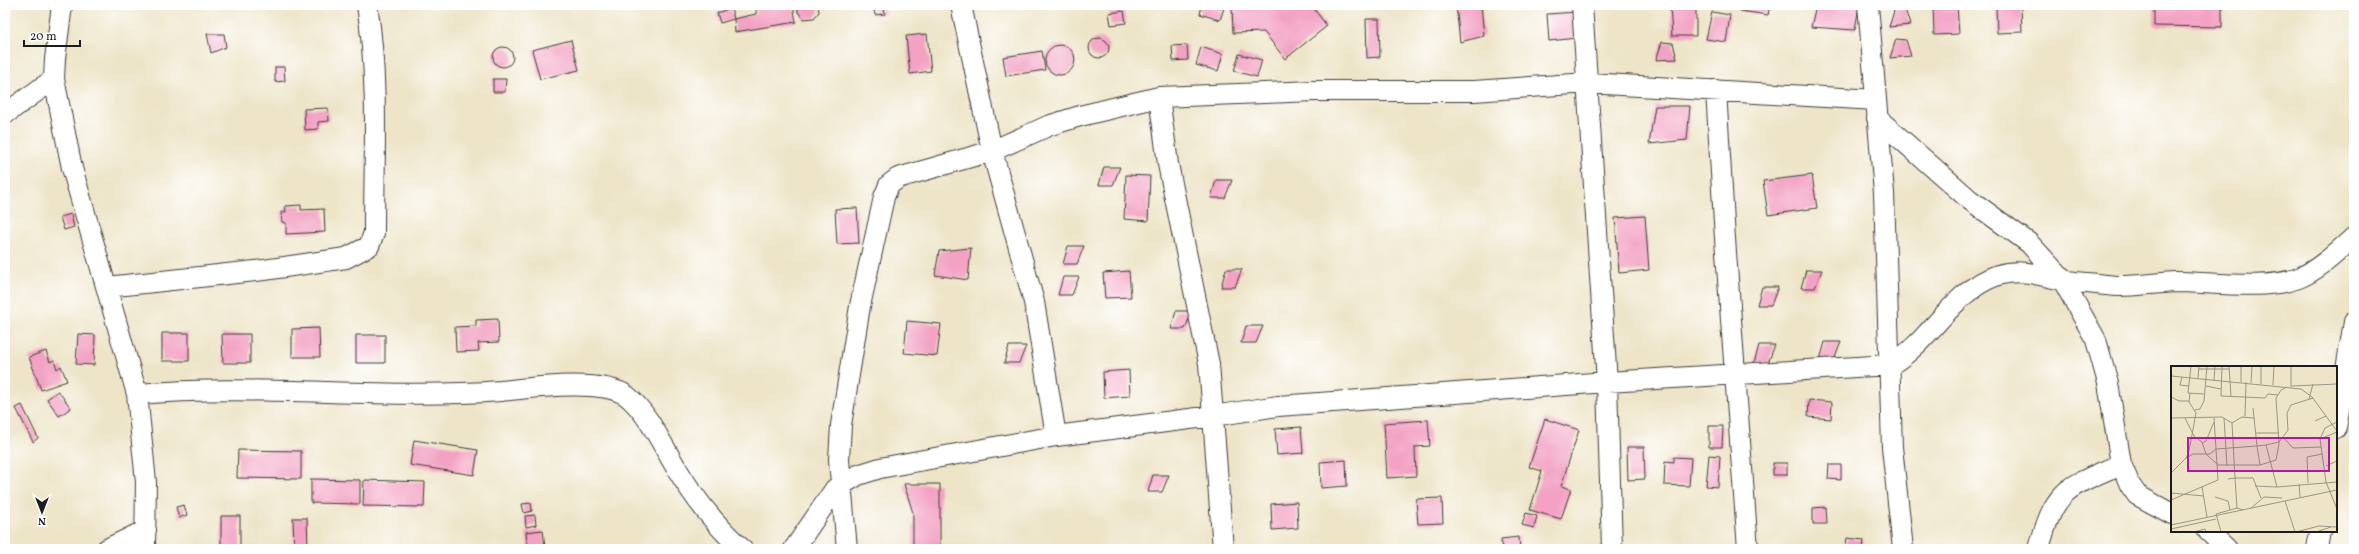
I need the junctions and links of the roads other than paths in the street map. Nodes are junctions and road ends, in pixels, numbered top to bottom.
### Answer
1 (62, 5) edge
2 (367, 5) edge
3 (961, 5) edge
4 (1582, 5) edge
5 (1868, 5) edge
6 (54, 79) junction
7 (1588, 83) junction
8 (1716, 90) junction
9 (1159, 97) junction
10 (1876, 109) junction
11 (5, 114) edge
12 (992, 151) junction
13 (2354, 237) edge
14 (2062, 279) junction
15 (108, 287) junction
16 (2354, 322) edge
17 (1890, 365) junction
18 (1736, 375) junction
19 (1607, 382) junction
20 (137, 394) junction
21 (1212, 416) junction
22 (2337, 422) edge
23 (1056, 436) junction
24 (2121, 464) junction
25 (842, 484) junction
26 (2171, 513) edge
27 (2209, 532) edge
28 (2320, 532) edge
29 (146, 540) edge
30 (107, 549) edge
31 (742, 549) edge
32 (794, 549) edge
33 (847, 549) edge
34 (1223, 549) edge
35 (1612, 549) edge
36 (1748, 549) edge
37 (1903, 549) edge
38 (2039, 549) edge
39 (2227, 549) edge
40 (2317, 549) edge

1 - 6 street
2 - 15 street
3 - 12 street
4 - 7 street
5 - 10 street
6 - 11 street
6 - 15 street
7 - 8 street
7 - 9 street
7 - 19 street
8 - 10 street
8 - 18 street
9 - 12 street
9 - 21 street
10 - 14 street
10 - 17 street
12 - 23 street
12 - 25 street
13 - 14 street
14 - 17 street
14 - 24 street
15 - 20 street
16 - 22 street
17 - 18 street
17 - 37 street
18 - 19 street
18 - 36 street
19 - 21 street
19 - 35 street
20 - 29 street
20 - 31 street
21 - 23 street
21 - 34 street
23 - 25 street
24 - 26 street
24 - 38 street
25 - 32 street
25 - 33 street
27 - 39 street
28 - 40 street
29 - 30 street

